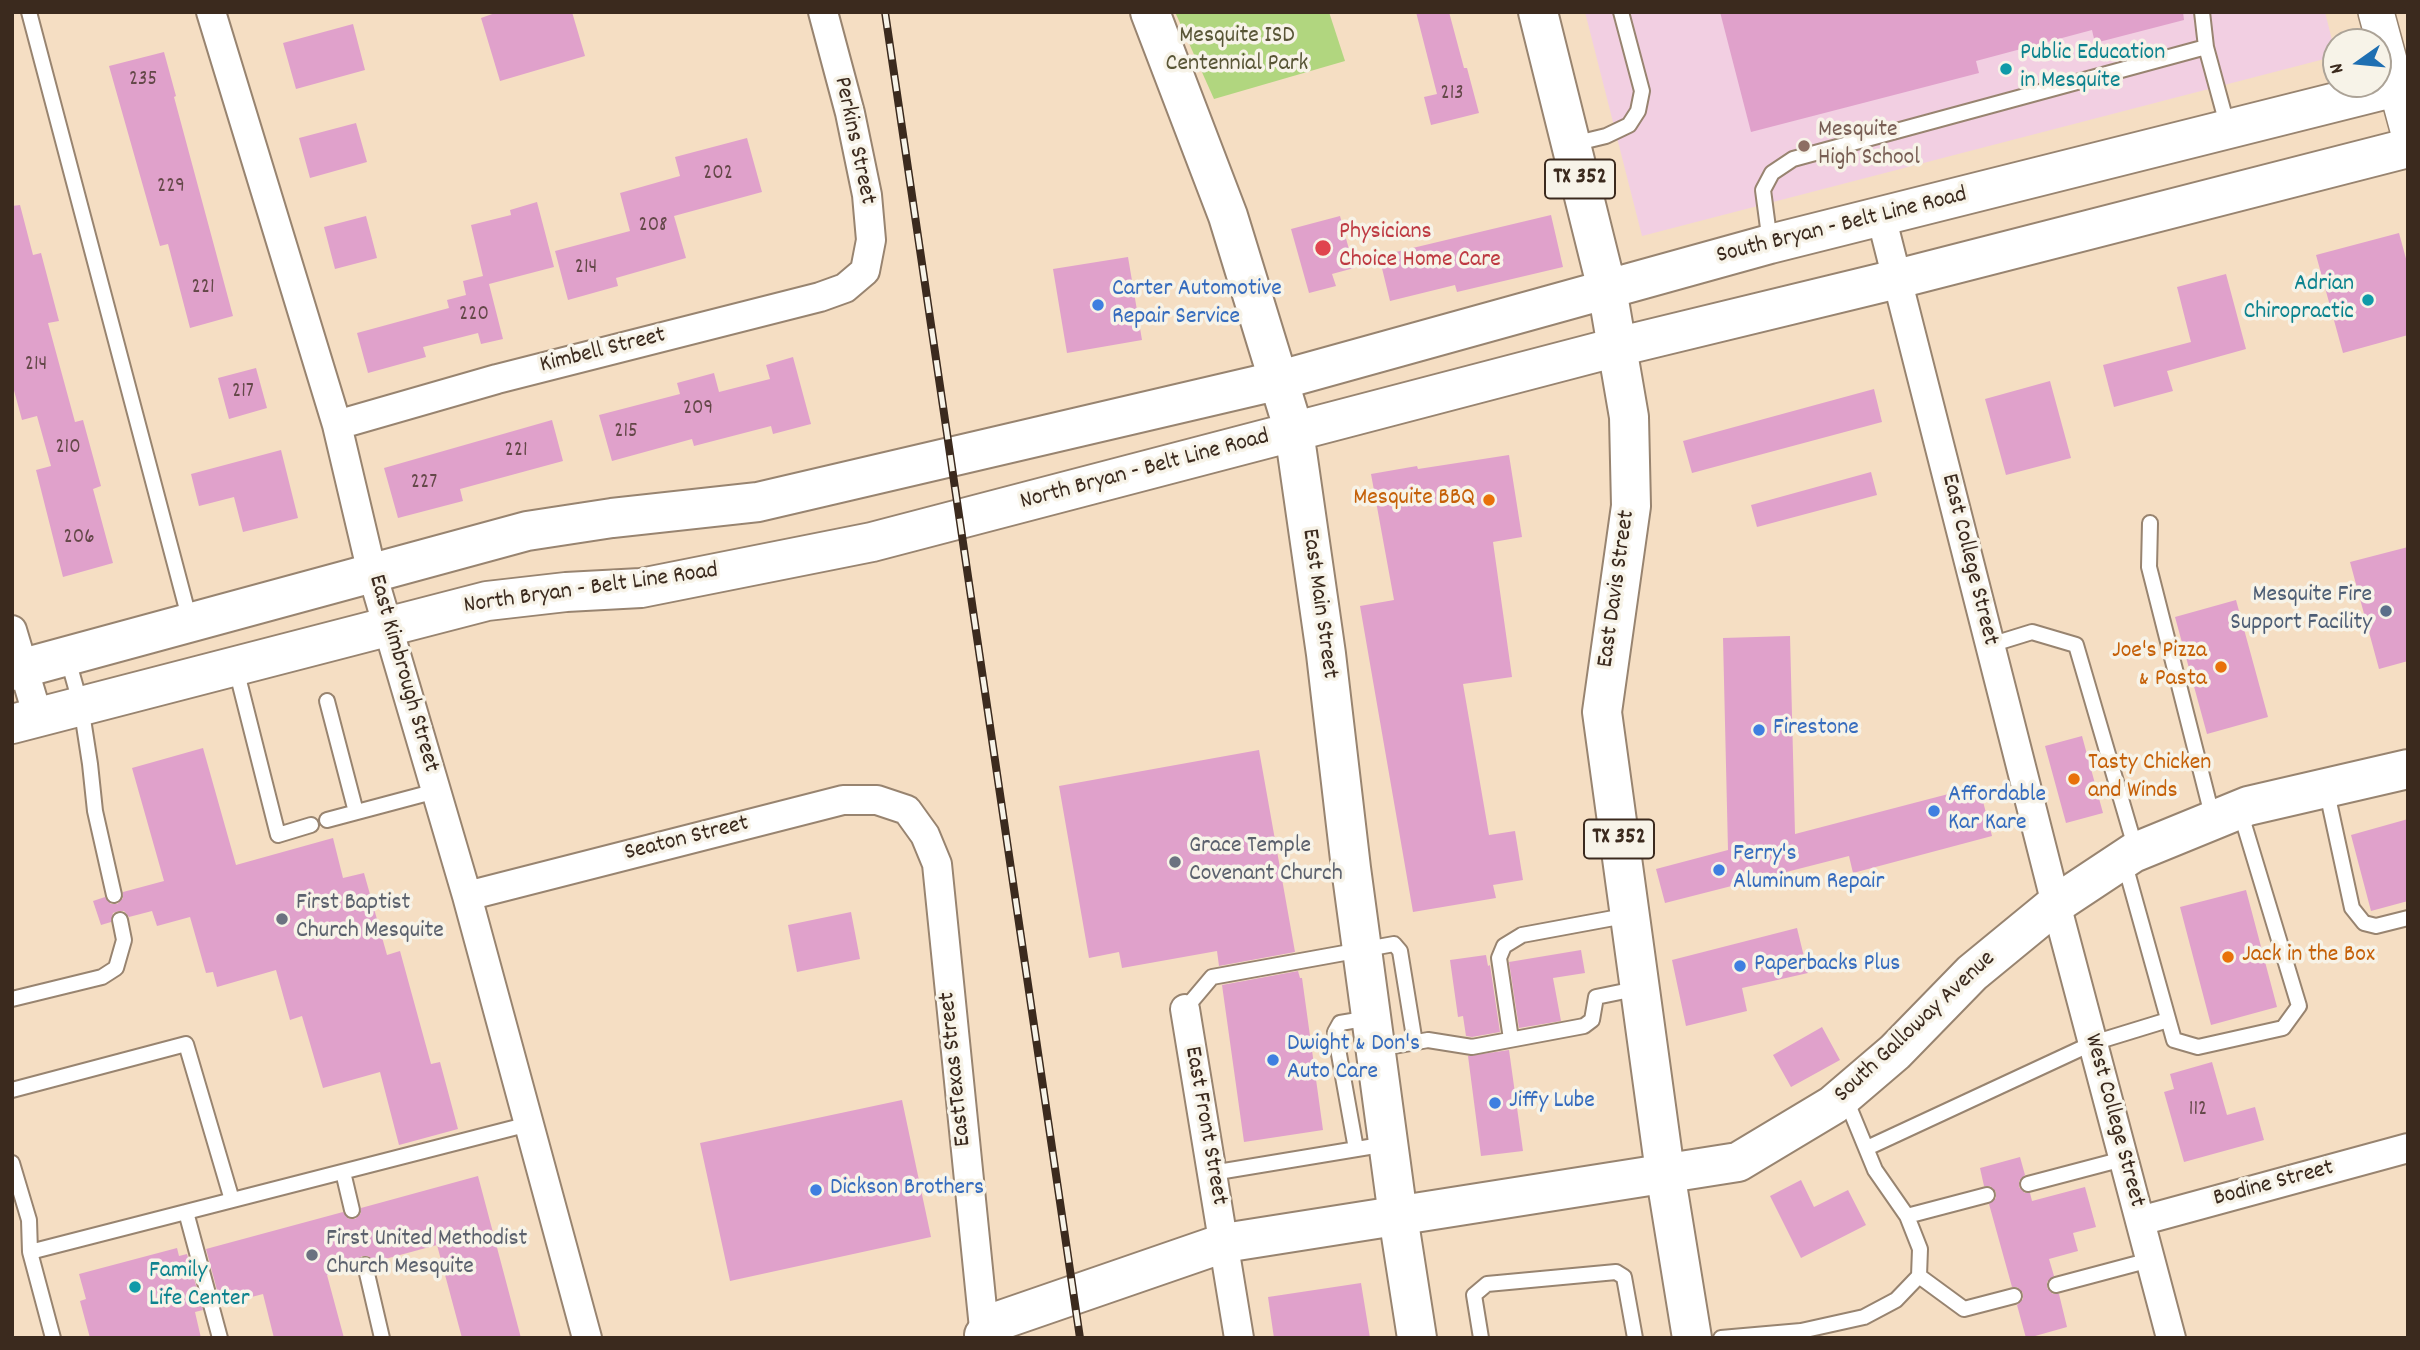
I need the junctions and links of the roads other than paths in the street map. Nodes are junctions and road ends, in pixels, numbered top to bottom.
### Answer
1 (29, 12) edge
2 (211, 12) edge
3 (823, 12) edge
4 (1150, 12) edge
5 (1538, 12) edge
6 (1621, 12) edge
7 (2202, 12) edge
8 (2376, 12) edge
9 (2206, 47) junction
10 (2403, 86) edge
11 (2228, 130) junction
12 (2408, 130) edge
13 (1572, 144) junction
14 (2408, 148) edge
15 (1881, 216) junction
16 (1770, 244) junction
17 (865, 271) joint
18 (1897, 279) junction
19 (1607, 289) junction
20 (1617, 347) junction
21 (1280, 380) junction
22 (337, 425) junction
23 (1294, 431) junction
24 (2150, 523) dead end
25 (372, 573) junction
26 (191, 622) junction
27 (387, 627) junction
28 (12, 629) edge
29 (1990, 645) junction
30 (67, 655) junction
31 (235, 666) junction
32 (17, 669) edge
33 (327, 701) dead end
34 (80, 706) junction
35 (25, 720) edge
36 (2408, 769) edge
37 (2326, 788) junction
38 (436, 791) junction
39 (907, 810) joint
40 (356, 812) junction
41 (2227, 815) junction
42 (327, 820) dead end
43 (311, 825) dead end
44 (2130, 855) junction
45 (114, 895) dead end
46 (467, 896) junction
47 (2056, 904) junction
48 (1630, 915) junction
49 (2408, 918) edge
50 (120, 919) dead end
51 (1363, 948) junction
52 (1640, 988) junction
53 (12, 999) edge
54 (1185, 1009) joint
55 (2168, 1020) junction
56 (1374, 1034) junction
57 (1511, 1039) junction
58 (1415, 1043) junction
59 (2092, 1043) junction
60 (12, 1090) edge
61 (1844, 1095) junction
62 (529, 1124) junction
63 (1372, 1146) junction
64 (1867, 1148) junction
65 (2408, 1148) edge
66 (2123, 1159) junction
67 (12, 1163) edge
68 (343, 1172) junction
69 (1665, 1172) junction
70 (1213, 1173) junction
71 (2028, 1184) dead end
72 (1987, 1195) dead end
73 (232, 1200) junction
74 (352, 1210) dead end
75 (186, 1212) junction
76 (1398, 1216) junction
77 (1908, 1216) junction
78 (2140, 1221) junction
79 (1224, 1243) junction
80 (30, 1252) junction
81 (2150, 1260) junction
82 (365, 1265) dead end
83 (1919, 1276) junction
84 (2056, 1285) dead end
85 (2014, 1296) dead end
86 (1233, 1331) edge
87 (980, 1337) edge
88 (53, 1338) edge
89 (220, 1338) edge
90 (382, 1338) edge
91 (587, 1338) edge
92 (1417, 1338) edge
93 (1481, 1338) edge
94 (1636, 1338) edge
95 (1692, 1338) edge
96 (1721, 1338) edge
97 (2171, 1338) edge

1 - 26 lane
2 - 22 street, East Kimbrough Street
3 - 17 street, Perkins Street
4 - 21 main road, East Main Street
5 - 13 main road, East Davis Street / TX 352
6 - 13 lane
7 - 9 lane
8 - 10 street
9 - 11 lane
9 - 16 lane
10 - 11 main road, South Bryan - Belt Line Road
10 - 12 street
11 - 15 main road, South Bryan - Belt Line Road
13 - 19 main road, East Davis Street / TX 352
14 - 18 main road
15 - 16 main road, South Bryan - Belt Line Road
15 - 18 street, East College Street
16 - 19 main road, South Bryan - Belt Line Road
17 - 22 street, Kimbell Street
18 - 20 main road
18 - 29 street, East College Street
19 - 20 main road, East Davis Street / TX 352
19 - 21 main road, South Bryan - Belt Line Road
20 - 23 main road
20 - 48 main road, East Davis Street / TX 352
21 - 23 main road, East Main Street
21 - 25 main road
22 - 25 street, East Kimbrough Street
23 - 27 main road, North Bryan - Belt Line Road
23 - 51 main road, East Main Street
24 - 41 lane
25 - 26 main road
25 - 27 street, East Kimbrough Street
26 - 30 main road
27 - 31 main road, North Bryan - Belt Line Road
27 - 38 street, East Kimbrough Street
28 - 32 street
29 - 44 lane
29 - 47 street, East College Street
30 - 32 main road
30 - 34 lane
31 - 34 main road, North Bryan - Belt Line Road
31 - 43 lane
32 - 35 street
33 - 40 lane
34 - 35 main road, North Bryan - Belt Line Road
34 - 45 lane
36 - 37 main road, South Galloway Avenue
37 - 41 main road, South Galloway Avenue
37 - 49 lane
38 - 40 lane
38 - 46 street, East Kimbrough Street
39 - 46 street, Seaton Street
39 - 87 street, EastTexas Street
40 - 42 lane
41 - 44 main road, South Galloway Avenue
41 - 55 lane
44 - 47 main road, South Galloway Avenue
44 - 55 lane
46 - 62 street, East Kimbrough Street
47 - 59 street, West College Street
47 - 61 main road, South Galloway Avenue
48 - 52 main road, East Davis Street / TX 352
48 - 57 lane
50 - 53 lane
51 - 54 lane
51 - 56 main road, East Main Street
51 - 58 lane
52 - 57 lane
52 - 69 main road, East Davis Street / TX 352
54 - 70 street, East Front Street
55 - 59 lane
56 - 58 lane
56 - 63 main road, East Main Street
57 - 58 lane
59 - 64 lane
59 - 66 street, West College Street
60 - 73 lane
61 - 64 lane
61 - 69 main road, South Galloway Avenue
62 - 68 lane
62 - 91 street, East Kimbrough Street
63 - 70 lane
63 - 76 main road, East Main Street
64 - 77 lane
65 - 78 street, Bodine Street
66 - 71 lane
66 - 78 street, West College Street
67 - 80 lane
68 - 73 lane
68 - 74 lane
69 - 76 main road, South Galloway Avenue
69 - 95 main road, TX 352
70 - 79 street, East Front Street
72 - 77 lane
73 - 75 lane
75 - 80 lane
75 - 89 lane
76 - 79 main road, South Galloway Avenue
76 - 92 main road, East Main Street
77 - 83 lane
78 - 81 street, West College Street
79 - 86 street, East Front Street
79 - 87 main road, South Galloway Avenue
80 - 88 lane
81 - 84 lane
81 - 97 street, West College Street
82 - 90 lane
83 - 85 lane
83 - 96 lane
93 - 94 lane

